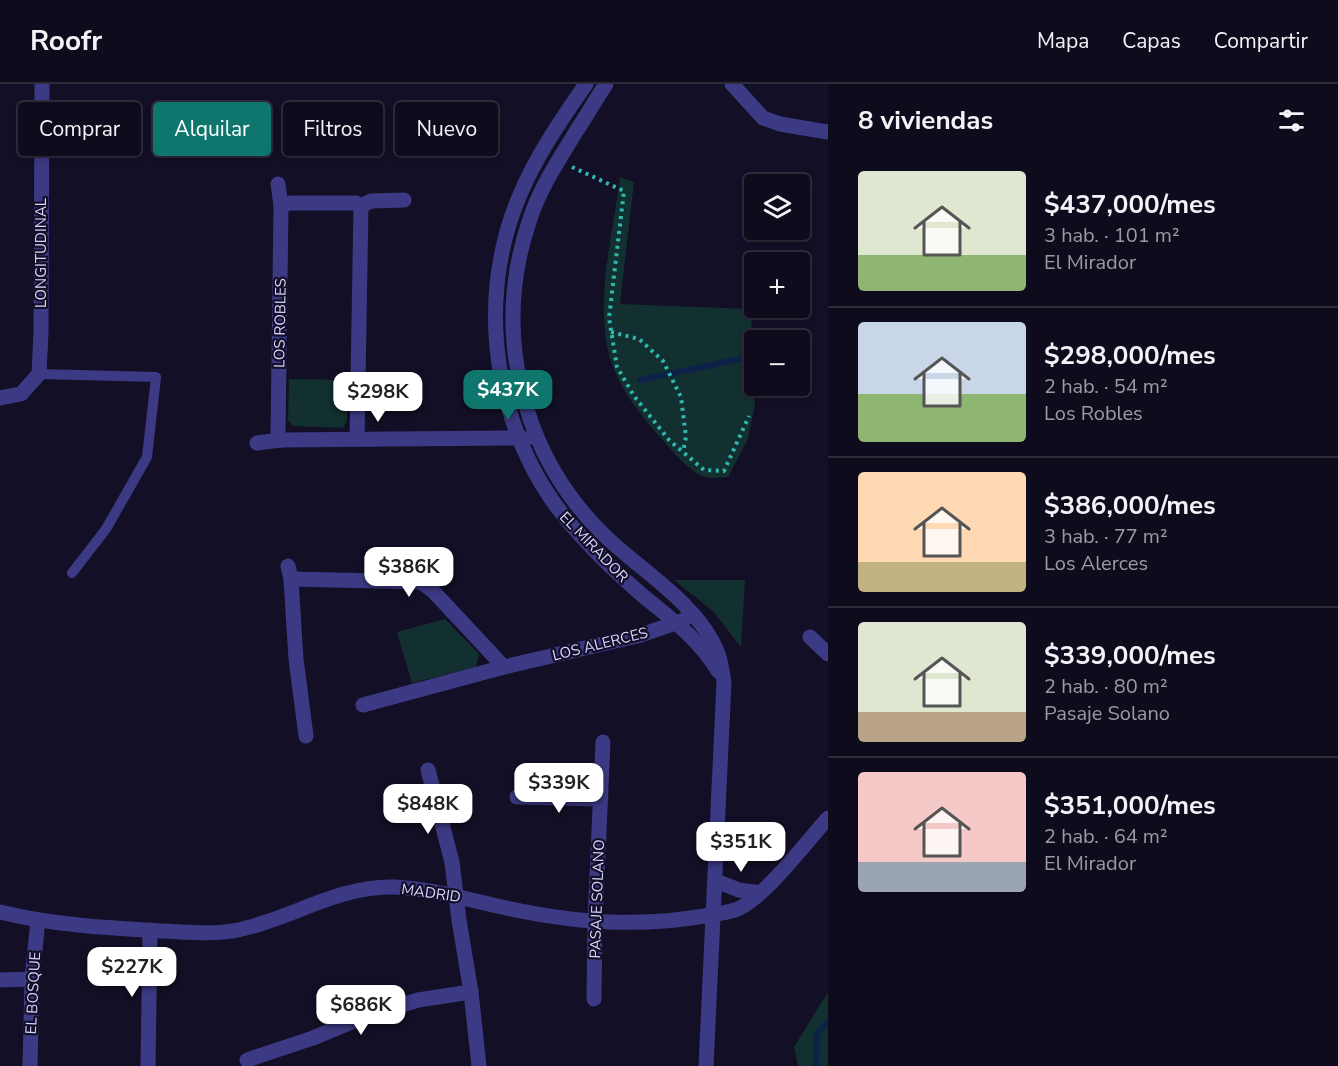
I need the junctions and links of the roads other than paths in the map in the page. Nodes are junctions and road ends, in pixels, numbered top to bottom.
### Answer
1 (42, 84) edge
2 (586, 84) edge
3 (732, 84) edge
4 (601, 85) edge
5 (828, 132) edge
6 (278, 184) dead end
7 (404, 200) dead end
8 (282, 205) junction
9 (361, 206) junction
10 (39, 374) junction
11 (0, 398) edge
12 (519, 438) junction
13 (357, 439) junction
14 (282, 440) junction
15 (538, 441) junction
16 (257, 443) dead end
17 (72, 573) dead end
18 (694, 615) junction
19 (676, 623) junction
20 (810, 637) dead end
21 (828, 654) edge
22 (504, 667) junction
23 (724, 682) junction
24 (363, 705) dead end
25 (306, 736) dead end
26 (603, 742) dead end
27 (428, 770) dead end
28 (517, 797) dead end
29 (601, 799) junction
30 (828, 818) edge
31 (716, 881) junction
32 (760, 893) junction
33 (457, 895) junction
34 (0, 912) edge
35 (714, 914) junction
36 (38, 920) junction
37 (595, 921) junction
38 (150, 930) junction
39 (32, 979) junction
40 (0, 980) edge
41 (471, 992) junction
42 (594, 999) dead end
43 (247, 1060) dead end
44 (30, 1066) edge
45 (148, 1066) edge
46 (479, 1066) edge
47 (706, 1066) edge

1 - 10 street, LONGITUDINAL
2 - 12 street, EL MIRADOR
3 - 5 street
4 - 15 street, EL MIRADOR
6 - 8 street, LOS ROBLES
7 - 9 street
8 - 9 street
8 - 14 street, LOS ROBLES
9 - 13 street
10 - 11 street
10 - 17 lane
12 - 13 street
12 - 15 street
12 - 19 street, EL MIRADOR
13 - 14 street
14 - 16 street
15 - 18 street, EL MIRADOR
18 - 19 street, LOS ALERCES
18 - 23 street, EL MIRADOR
19 - 22 street, LOS ALERCES
19 - 23 street, EL MIRADOR
20 - 21 street
22 - 24 street, LOS ALERCES
22 - 25 street
23 - 31 street, EL MIRADOR
26 - 29 street, PASAJE SOLANO
27 - 33 street
28 - 29 street
29 - 37 street, PASAJE SOLANO
30 - 32 street, MADRID
31 - 32 street
31 - 35 street, EL MIRADOR
32 - 35 street, MADRID
33 - 37 street, MADRID
33 - 38 street, MADRID
33 - 41 street
34 - 36 street, MADRID
35 - 37 street, MADRID
35 - 47 street, EL MIRADOR
36 - 38 street, MADRID
36 - 39 street, EL BOSQUE
37 - 42 street, PASAJE SOLANO
38 - 45 street
39 - 40 street
39 - 44 street, EL BOSQUE
41 - 43 street
41 - 46 street

